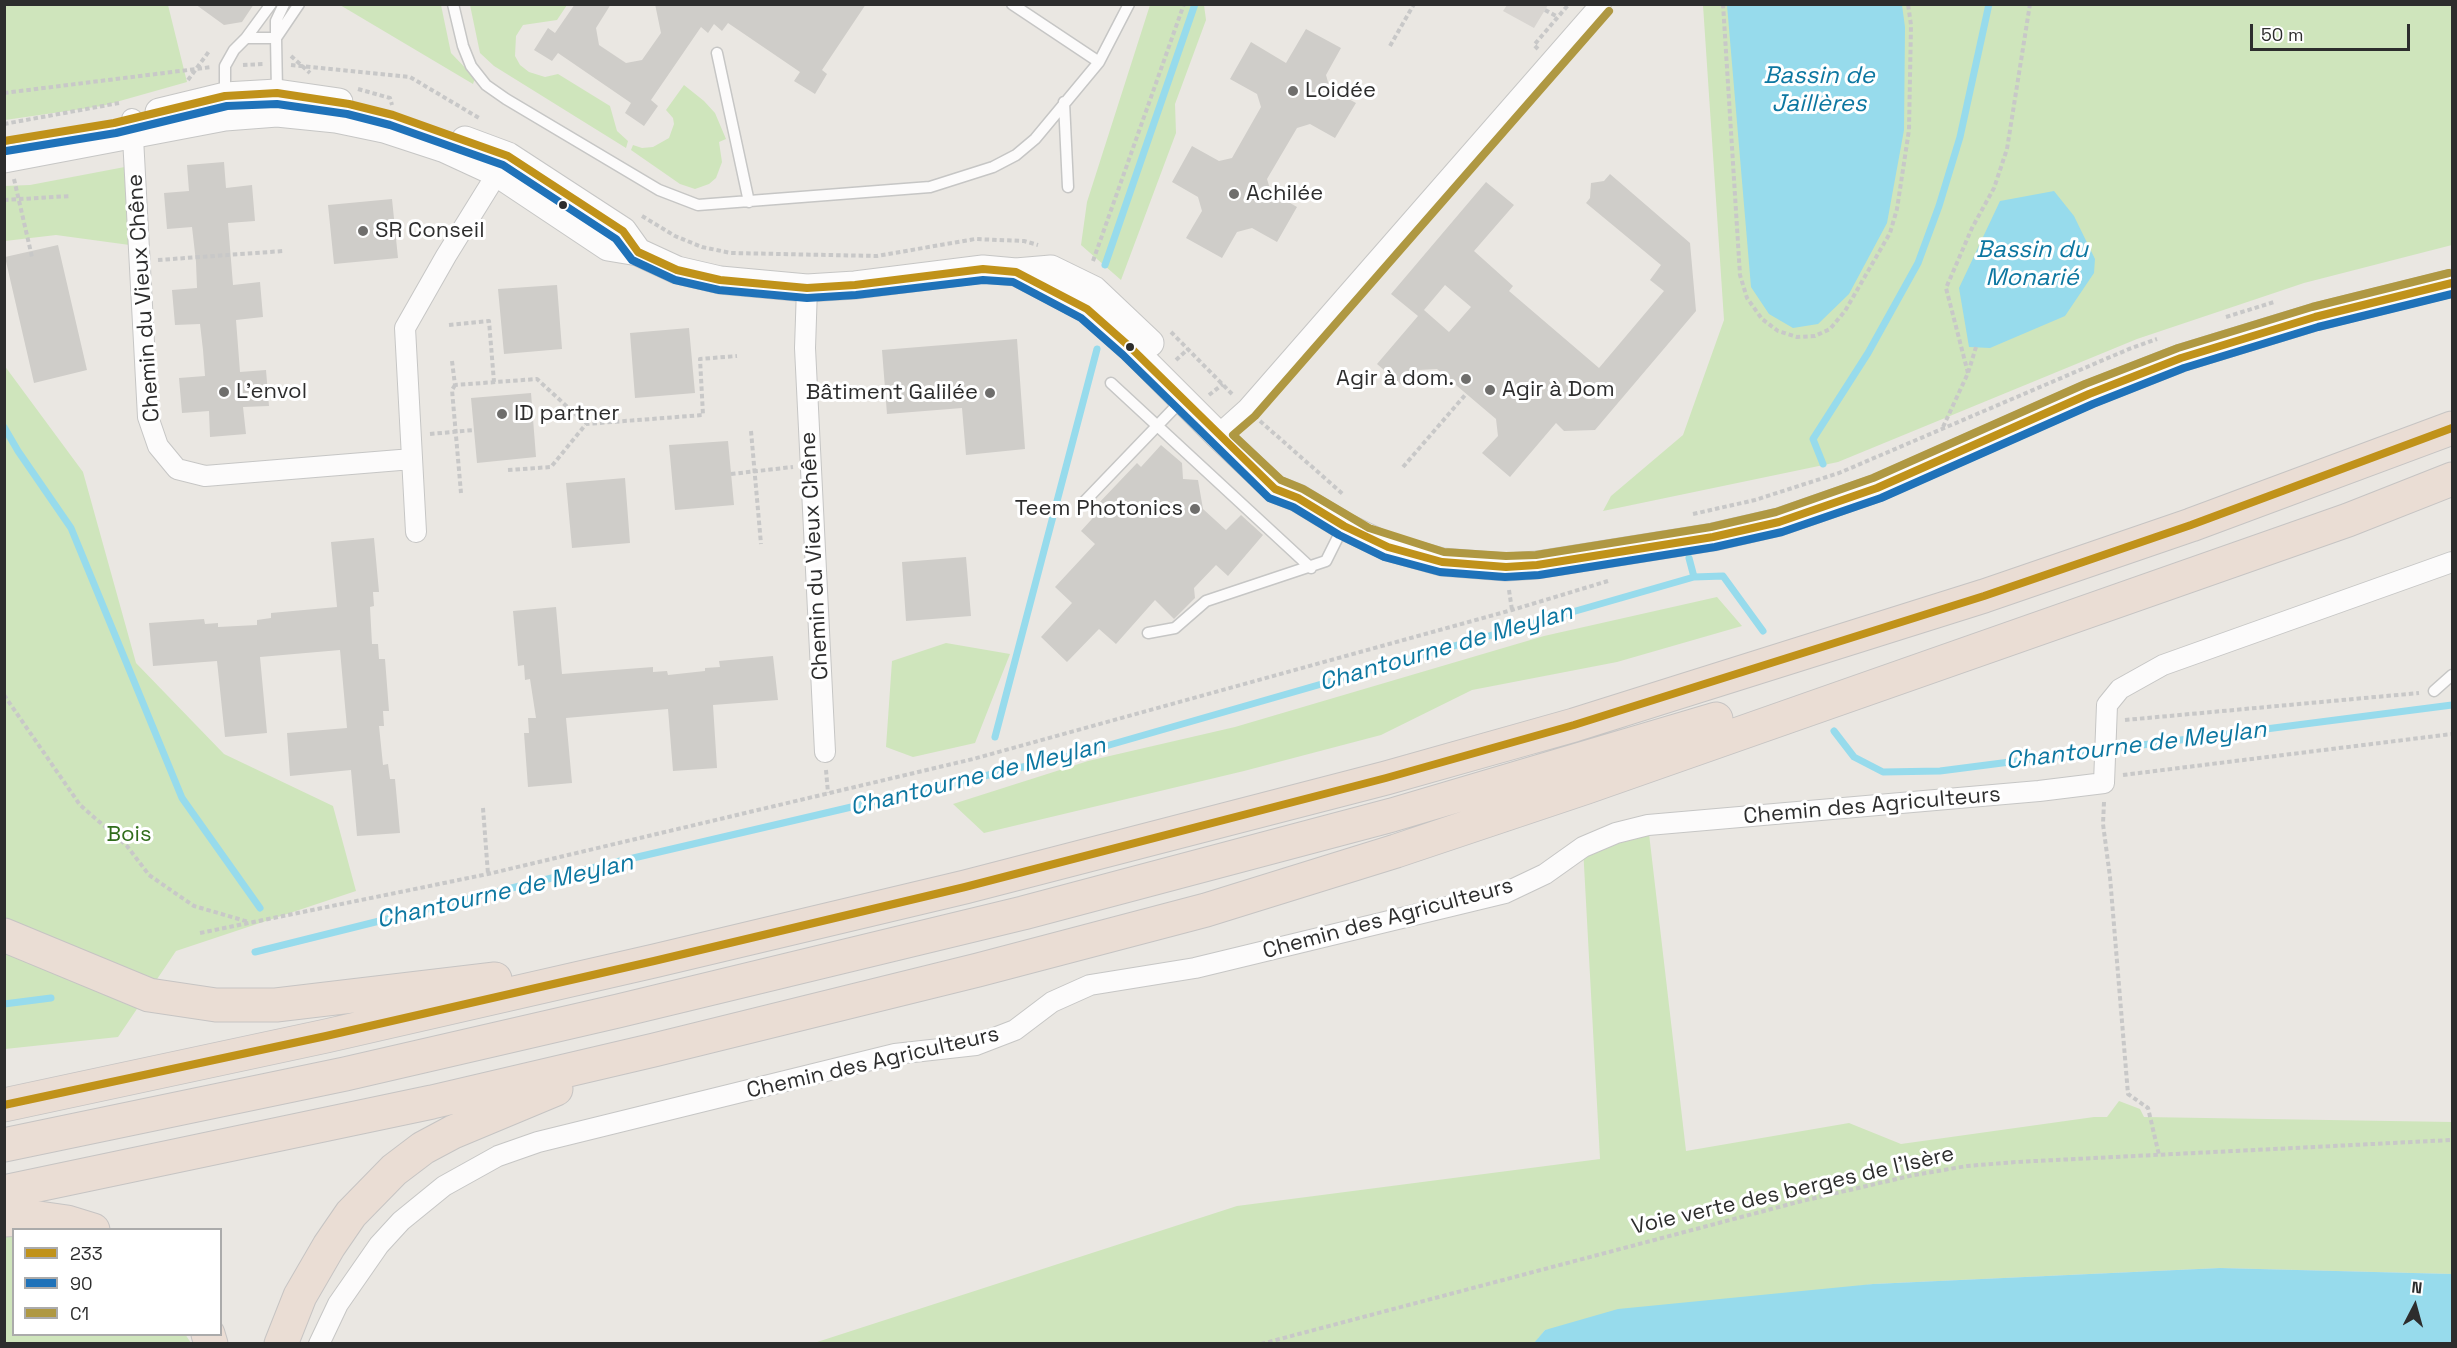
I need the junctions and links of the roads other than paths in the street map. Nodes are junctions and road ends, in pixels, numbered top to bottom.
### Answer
1 (271, 4) edge
2 (284, 4) edge
3 (299, 4) edge
4 (453, 4) edge
5 (1012, 4) edge
6 (1129, 4) edge
7 (1601, 4) edge
8 (246, 38) junction
9 (276, 38) junction
10 (717, 53) dead end
11 (1099, 62) junction
12 (1064, 102) junction
13 (277, 103) junction
14 (225, 106) junction
15 (129, 119) junction
16 (4, 141) edge
17 (503, 165) junction
18 (9, 169) edge
19 (1068, 187) dead end
20 (749, 202) junction
21 (1016, 272) junction
22 (2452, 283) edge
23 (807, 288) junction
24 (1111, 383) dead end
25 (1182, 399) junction
26 (1232, 423) junction
27 (1158, 426) junction
28 (2452, 428) edge
29 (412, 459) junction
30 (2452, 480) edge
31 (1084, 502) dead end
32 (2348, 520) junction
33 (1344, 526) junction
34 (416, 532) dead end
35 (2452, 562) edge
36 (1311, 568) junction
37 (1148, 633) dead end
38 (2452, 675) edge
39 (2434, 691) dead end
40 (825, 752) dead end
41 (4, 935) edge
42 (654, 961) junction
43 (654, 1050) junction
44 (4, 1104) edge
45 (4, 1145) edge
46 (4, 1192) edge
47 (4, 1220) edge
48 (86, 1228) edge
49 (281, 1344) edge
50 (320, 1344) edge

1 - 8 lane
2 - 9 lane
3 - 9 lane
4 - 20 lane
5 - 11 lane
6 - 11 lane
7 - 26 street
8 - 9 lane
8 - 14 lane
9 - 13 lane
10 - 20 lane
11 - 12 lane
12 - 19 lane
12 - 20 lane
13 - 14 main road
13 - 17 main road
14 - 15 main road
15 - 16 main road
15 - 18 main road
15 - 29 street, Chemin du Vieux Chêne
17 - 23 main road
17 - 29 street
21 - 23 main road
21 - 25 main road
21 - 26 main road
22 - 33 main road
23 - 40 street, Chemin du Vieux Chêne
24 - 27 lane
25 - 26 main road
25 - 27 lane
26 - 33 main road
27 - 31 lane
27 - 36 lane
28 - 42 highway
29 - 34 street
30 - 32 highway
32 - 43 highway
32 - 45 highway
33 - 36 lane
35 - 50 street, Chemin des Agriculteurs
36 - 37 lane
38 - 39 lane
41 - 42 highway
42 - 44 highway
43 - 46 highway
43 - 49 highway
47 - 48 highway

